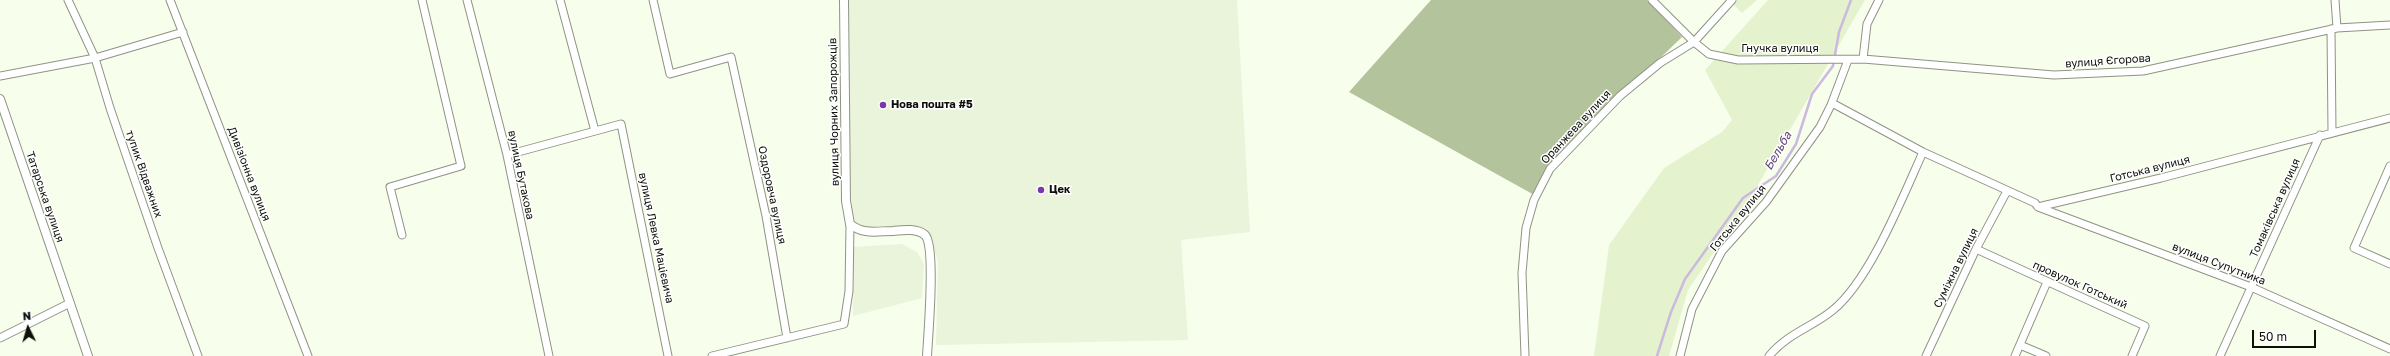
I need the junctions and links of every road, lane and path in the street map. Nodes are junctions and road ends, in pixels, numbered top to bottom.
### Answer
1 (68, 0) edge
2 (170, 0) edge
3 (422, 0) edge
4 (467, 0) edge
5 (560, 0) edge
6 (653, 0) edge
7 (844, 0) edge
8 (1652, 0) edge
9 (1732, 0) edge
10 (1879, 0) edge
11 (2336, 0) edge
12 (2390, 25) edge
13 (2334, 29) junction
14 (183, 32) junction
15 (1694, 42) junction
16 (95, 58) junction
17 (1863, 59) junction
18 (1845, 60) junction
19 (0, 76) edge
20 (0, 99) edge
21 (1832, 103) junction
22 (2390, 118) edge
23 (595, 131) junction
24 (2332, 132) junction
25 (2320, 136) junction
26 (1923, 152) junction
27 (507, 155) junction
28 (2390, 166) edge
29 (2387, 182) edge
30 (2007, 191) junction
31 (2038, 207) junction
32 (850, 224) junction
33 (402, 235) dead end
34 (1976, 249) junction
35 (2390, 264) edge
36 (2047, 282) junction
37 (2251, 287) junction
38 (70, 303) junction
39 (0, 338) edge
40 (787, 338) junction
41 (2020, 345) junction
42 (2390, 349) edge
43 (88, 356) edge
44 (198, 356) edge
45 (308, 356) edge
46 (549, 356) edge
47 (668, 356) edge
48 (712, 356) edge
49 (928, 356) edge
50 (1525, 356) edge
51 (1680, 356) edge
52 (1769, 356) edge
53 (1926, 356) edge
54 (2015, 356) edge
55 (2046, 356) edge
56 (2132, 356) edge
57 (2220, 356) edge

1 - 16 street, тупик Відважних
2 - 14 street, Дивізіонна вулиця
3 - 33 street
4 - 27 street, вулиця Бутакова
5 - 23 street
6 - 40 street, Оздоровча вулиця
7 - 32 street, вулиця Чорних Запорожців
8 - 15 street, Гнучка вулиця
9 - 15 street, Оранжева вулиця
10 - 17 street
11 - 13 street
12 - 13 street, вулиця Єгорова
13 - 17 street, вулиця Єгорова
13 - 24 street
14 - 16 street
14 - 45 street, Дивізіонна вулиця
15 - 18 street, Гнучка вулиця
15 - 50 street, Оранжева вулиця
16 - 19 street
16 - 44 street, тупик Відважних
17 - 18 street, вулиця Єгорова
18 - 21 street, Готська вулиця
20 - 38 street, Татарська вулиця
21 - 26 street
21 - 51 street, Готська вулиця
22 - 24 street, Готська вулиця
23 - 27 street
23 - 47 street, вулиця Левка Мацієвича
24 - 25 street, Готська вулиця
25 - 31 street, Готська вулиця
25 - 37 street, Томаківська вулиця
26 - 30 street
26 - 52 street
27 - 46 street, вулиця Бутакова
28 - 29 street
29 - 35 street
30 - 31 street
30 - 34 street, Суміжна вулиця
31 - 37 street, вулиця Супутника
32 - 40 street, вулиця Чорних Запорожців
32 - 49 street
34 - 36 street, провулок Готський
34 - 53 street, Суміжна вулиця
36 - 41 street
36 - 56 street, провулок Готський
37 - 42 street, вулиця Супутника
37 - 57 street, Томаківська вулиця
38 - 39 street
38 - 43 street, Татарська вулиця
40 - 48 street
41 - 54 street
41 - 55 street

